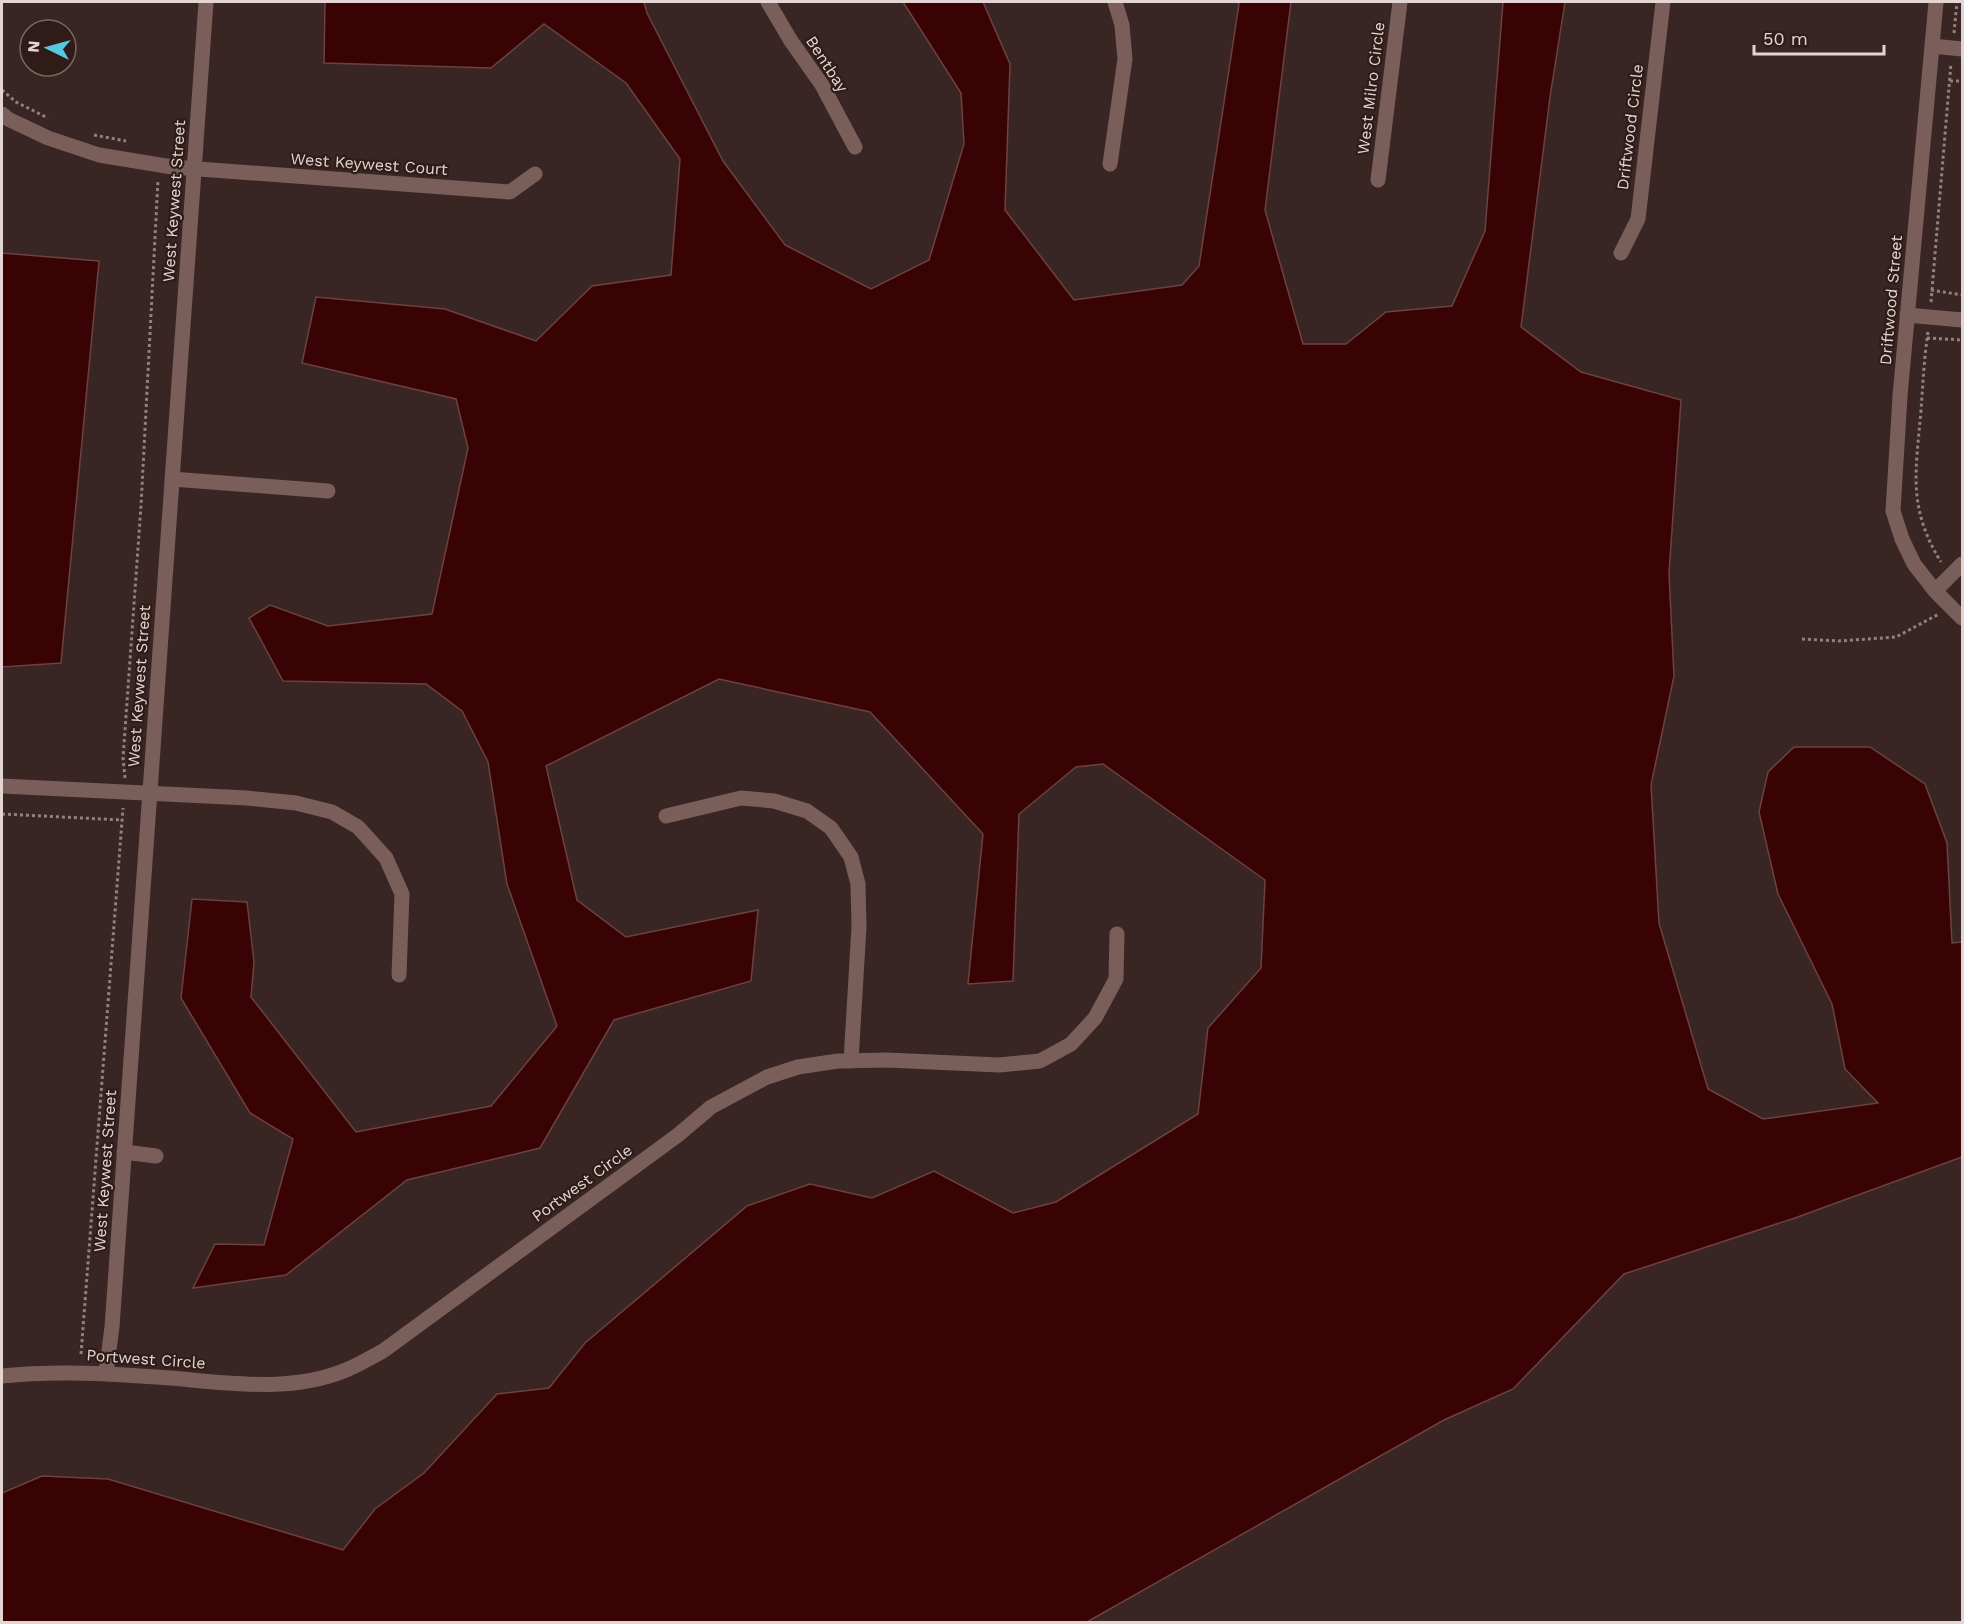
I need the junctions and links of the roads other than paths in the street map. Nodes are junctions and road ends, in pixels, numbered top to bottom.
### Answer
1 (206, 2) edge
2 (768, 2) edge
3 (1115, 2) edge
4 (1400, 2) edge
5 (1663, 2) edge
6 (1936, 2) edge
7 (1932, 46) junction
8 (1962, 49) edge
9 (2, 114) edge
10 (855, 147) dead end
11 (1110, 164) dead end
12 (194, 169) junction
13 (535, 174) dead end
14 (1378, 180) dead end
15 (1621, 253) dead end
16 (1907, 315) junction
17 (1962, 320) edge
18 (172, 479) junction
19 (328, 491) dead end
20 (1962, 564) edge
21 (1935, 591) junction
22 (1962, 618) edge
23 (2, 786) edge
24 (149, 794) junction
25 (666, 816) dead end
26 (1117, 934) dead end
27 (399, 975) dead end
28 (851, 1061) junction
29 (124, 1152) junction
30 (156, 1156) dead end
31 (106, 1373) junction
32 (2, 1376) edge

1 - 12 street, West Keywest Street
2 - 10 street, Bentbay
3 - 11 street
4 - 14 street, West Milro Circle
5 - 15 street, Driftwood Circle
6 - 7 street, Driftwood Street
7 - 8 street
7 - 16 street, Driftwood Street
9 - 12 street, West Keywest Court
12 - 13 street, West Keywest Court
12 - 18 street, West Keywest Street
16 - 17 street
16 - 21 street, Driftwood Street
18 - 19 street
18 - 24 street, West Keywest Street
20 - 21 street
21 - 22 street, Driftwood Street
23 - 24 street
24 - 27 street
24 - 29 street, West Keywest Street
25 - 28 street
26 - 28 street, Portwest Circle
28 - 31 street, Portwest Circle
29 - 30 street
29 - 31 street, West Keywest Street
31 - 32 street, Portwest Circle

